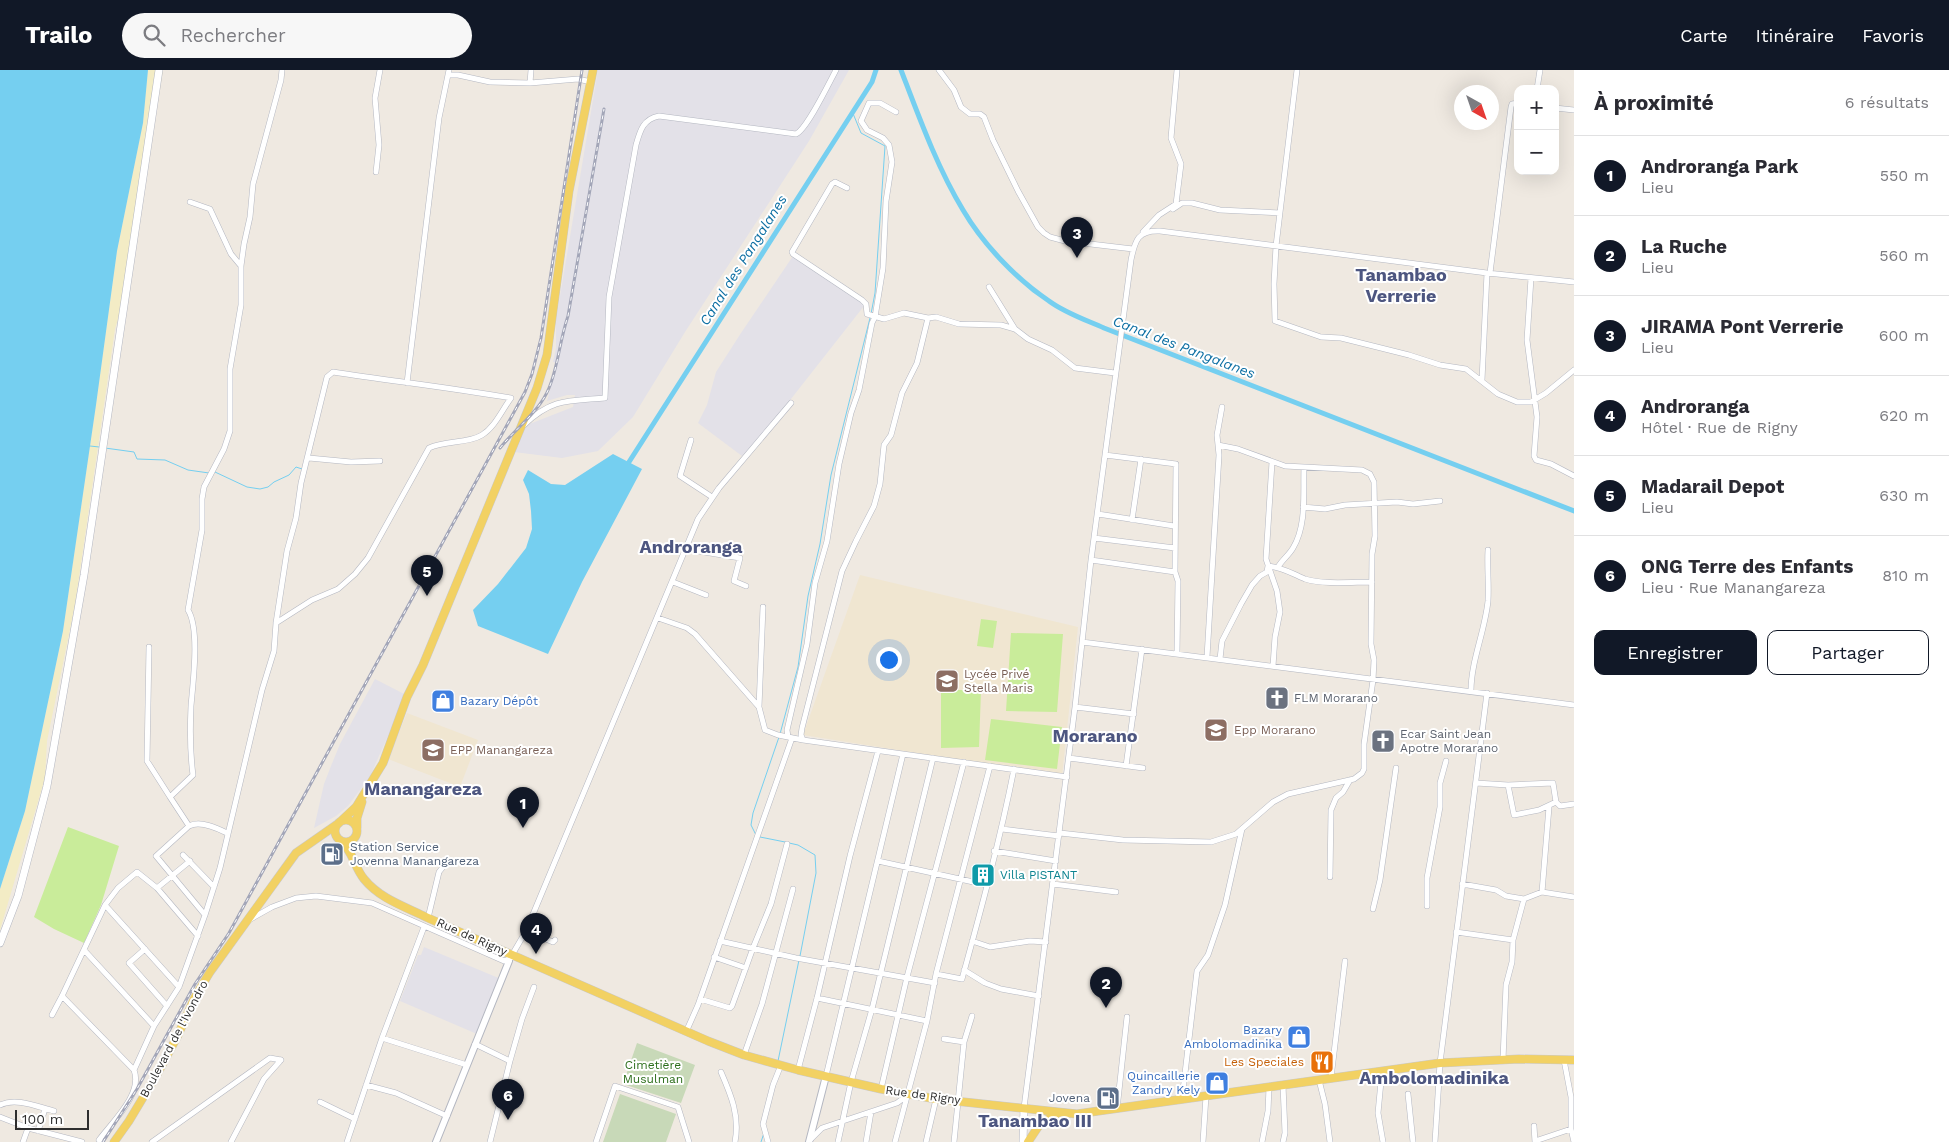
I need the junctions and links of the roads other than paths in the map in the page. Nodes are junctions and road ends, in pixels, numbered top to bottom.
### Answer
1 (159, 70) edge
2 (282, 70) edge
3 (380, 70) edge
4 (531, 70) edge
5 (592, 70) edge
6 (836, 70) edge
7 (939, 70) edge
8 (1178, 70) edge
9 (1297, 70) edge
10 (1540, 70) edge
11 (449, 72) edge
12 (530, 82) junction
13 (591, 82) junction
14 (1538, 85) edge
15 (1514, 104) edge
16 (1559, 108) edge
17 (1574, 110) edge
18 (896, 112) dead end
19 (376, 172) dead end
20 (847, 188) dead end
21 (190, 202) dead end
22 (1280, 213) junction
23 (1159, 216) junction
24 (1140, 236) junction
25 (1276, 246) junction
26 (1134, 249) junction
27 (241, 266) junction
28 (1488, 273) junction
29 (1531, 278) junction
30 (1574, 282) edge
31 (989, 287) dead end
32 (873, 316) junction
33 (928, 318) junction
34 (1015, 329) junction
35 (1574, 370) edge
36 (1115, 373) junction
37 (1482, 380) junction
38 (407, 383) junction
39 (1536, 399) junction
40 (791, 403) dead end
41 (1222, 407) dead end
42 (518, 431) junction
43 (691, 440) dead end
44 (1218, 446) junction
45 (1105, 455) junction
46 (309, 458) junction
47 (1141, 459) junction
48 (380, 461) dead end
49 (1272, 462) junction
50 (1304, 467) junction
51 (1574, 476) edge
52 (712, 497) junction
53 (1440, 501) dead end
54 (1375, 502) junction
55 (1303, 507) junction
56 (1098, 514) junction
57 (1132, 520) junction
58 (1174, 526) junction
59 (1094, 538) junction
60 (1175, 548) junction
61 (686, 549) junction
62 (1488, 550) dead end
63 (1091, 560) junction
64 (1268, 566) junction
65 (1278, 567) junction
66 (1175, 572) junction
67 (673, 582) junction
68 (1372, 582) junction
69 (746, 586) dead end
70 (706, 595) dead end
71 (763, 607) dead end
72 (658, 618) junction
73 (276, 623) junction
74 (1082, 642) junction
75 (149, 647) dead end
76 (1142, 649) junction
77 (1177, 653) junction
78 (1207, 657) junction
79 (1220, 659) junction
80 (1273, 666) junction
81 (1373, 680) junction
82 (1471, 691) junction
83 (1487, 693) junction
84 (1574, 705) edge
85 (758, 707) junction
86 (1075, 707) junction
87 (1134, 714) junction
88 (789, 737) junction
89 (803, 740) junction
90 (878, 750) junction
91 (902, 754) junction
92 (933, 758) junction
93 (1069, 758) junction
94 (1446, 761) dead end
95 (964, 762) junction
96 (990, 766) junction
97 (1126, 766) junction
98 (1143, 768) dead end
99 (1396, 768) dead end
100 (1014, 769) junction
101 (1067, 777) junction
102 (1350, 780) junction
103 (1476, 783) junction
104 (1508, 785) junction
105 (170, 797) junction
106 (363, 798) junction
107 (1556, 802) junction
108 (1574, 804) edge
109 (1549, 807) junction
110 (340, 822) junction
111 (189, 826) junction
112 (1242, 828) junction
113 (1002, 829) junction
114 (357, 832) junction
115 (228, 833) junction
116 (1059, 834) junction
117 (340, 839) junction
118 (310, 842) junction
119 (787, 844) dead end
120 (994, 851) junction
121 (183, 855) dead end
122 (354, 859) junction
123 (190, 861) junction
124 (878, 861) junction
125 (1056, 861) junction
126 (443, 867) dead end
127 (907, 868) junction
128 (934, 874) junction
129 (172, 875) junction
130 (1330, 877) dead end
131 (960, 880) junction
132 (1053, 884) junction
133 (1462, 884) junction
134 (987, 885) junction
135 (214, 887) junction
136 (157, 888) junction
137 (793, 889) dead end
138 (1116, 892) dead end
139 (1542, 892) junction
140 (1574, 897) edge
141 (1524, 898) junction
142 (105, 905) junction
143 (1427, 906) dead end
144 (1373, 909) dead end
145 (205, 915) junction
146 (428, 918) junction
147 (248, 920) junction
148 (424, 927) junction
149 (526, 931) junction
150 (1456, 932) junction
151 (198, 936) junction
152 (555, 940) dead end
153 (1513, 940) junction
154 (720, 941) junction
155 (972, 941) junction
156 (1046, 942) junction
157 (0, 943) edge
158 (753, 948) junction
159 (145, 949) junction
160 (84, 950) junction
161 (776, 954) junction
162 (714, 957) junction
163 (511, 958) junction
164 (1345, 961) dead end
165 (825, 963) junction
166 (746, 968) junction
167 (852, 968) junction
168 (964, 970) junction
169 (881, 972) junction
170 (936, 974) junction
171 (907, 978) junction
172 (935, 983) junction
173 (180, 987) junction
174 (534, 987) dead end
175 (62, 996) junction
176 (1039, 996) junction
177 (817, 998) junction
178 (700, 999) junction
179 (844, 1004) junction
180 (167, 1006) junction
181 (872, 1009) junction
182 (898, 1014) junction
183 (52, 1015) dead end
184 (972, 1016) dead end
185 (1127, 1017) dead end
186 (927, 1021) junction
187 (154, 1026) junction
188 (686, 1032) junction
189 (382, 1038) junction
190 (944, 1039) dead end
191 (964, 1042) junction
192 (475, 1044) junction
193 (744, 1055) junction
194 (1503, 1060) junction
195 (1564, 1060) junction
196 (1574, 1060) edge
197 (510, 1061) junction
198 (1440, 1063) junction
199 (467, 1065) junction
200 (780, 1065) junction
201 (134, 1070) junction
202 (798, 1070) junction
203 (1382, 1071) junction
204 (721, 1072) dead end
205 (826, 1076) junction
206 (1331, 1078) junction
207 (1319, 1080) junction
208 (851, 1082) junction
209 (366, 1085) junction
210 (1283, 1085) junction
211 (1269, 1087) junction
212 (881, 1089) junction
213 (1408, 1094) dead end
214 (908, 1095) junction
215 (1206, 1096) junction
216 (936, 1099) junction
217 (1182, 1099) junction
218 (957, 1100) junction
219 (320, 1102) dead end
220 (0, 1105) edge
221 (45, 1108) junction
222 (1024, 1108) junction
223 (1116, 1109) junction
224 (54, 1111) dead end
225 (871, 1112) junction
226 (1060, 1112) junction
227 (447, 1116) junction
228 (0, 1117) edge
229 (355, 1119) junction
230 (844, 1121) junction
231 (1534, 1126) dead end
232 (28, 1128) junction
233 (1571, 1130) junction
234 (38, 1131) junction
235 (101, 1141) edge
236 (809, 1141) edge
237 (1535, 1141) edge
238 (24, 1142) edge
239 (82, 1142) edge
240 (93, 1142) edge
241 (114, 1142) edge
242 (152, 1142) edge
243 (231, 1142) edge
244 (347, 1142) edge
245 (436, 1142) edge
246 (490, 1142) edge
247 (596, 1142) edge
248 (689, 1142) edge
249 (734, 1142) edge
250 (768, 1142) edge
251 (838, 1142) edge
252 (866, 1142) edge
253 (895, 1142) edge
254 (926, 1142) edge
255 (954, 1142) edge
256 (1023, 1142) edge
257 (1028, 1142) edge
258 (1203, 1142) edge
259 (1262, 1142) edge
260 (1283, 1142) edge
261 (1330, 1142) edge
262 (1383, 1142) edge
263 (1413, 1142) edge
264 (1435, 1142) edge
265 (1574, 1142) edge

1 - 157 main road
2 - 27 street
3 - 19 street
4 - 12 street
5 - 13 main road
6 - 42 street
7 - 26 street
8 - 23 street
9 - 22 street
10 - 14 street
11 - 12 street
11 - 38 street
12 - 13 street
13 - 42 main road
15 - 28 street
16 - 17 street
18 - 32 street
20 - 32 street
21 - 27 street
22 - 23 street
22 - 25 street
23 - 24 street
24 - 25 street
24 - 26 street
25 - 28 street
25 - 37 street
26 - 36 street
27 - 105 street
28 - 29 street
28 - 37 street
29 - 30 street
29 - 39 street
31 - 34 street
32 - 33 street
32 - 88 street
33 - 34 street
33 - 89 street
34 - 36 street
35 - 39 street
36 - 45 street
37 - 39 street
38 - 46 street
38 - 73 street
39 - 51 street
40 - 52 street
41 - 44 street
42 - 106 main road
43 - 52 street
44 - 49 street
44 - 78 street
45 - 47 street
45 - 56 street
46 - 48 street
46 - 73 street
47 - 57 street
47 - 58 street
49 - 50 street
49 - 64 street
50 - 54 street
50 - 55 street
52 - 61 street
53 - 54 street
54 - 55 street
54 - 68 street
55 - 65 street
56 - 57 street
56 - 59 street
57 - 58 street
58 - 60 street
59 - 60 street
59 - 63 street
60 - 66 street
61 - 67 street
61 - 69 street
62 - 82 street
63 - 66 street
63 - 74 street
64 - 65 street
64 - 79 street
64 - 80 street
65 - 68 street
66 - 77 street
67 - 70 street
67 - 72 street
68 - 81 street
71 - 85 street
72 - 85 street
72 - 149 street
73 - 115 street
74 - 76 street
74 - 86 street
75 - 105 street
76 - 77 street
76 - 87 street
77 - 78 street
78 - 79 street
79 - 80 street
80 - 81 street
81 - 82 street
81 - 102 street
82 - 83 street
83 - 84 street
83 - 103 street
85 - 88 street
86 - 87 street
86 - 93 street
87 - 97 street
88 - 89 street
88 - 154 street
89 - 90 street
90 - 91 street
90 - 165 street
91 - 92 street
91 - 124 street
92 - 95 street
92 - 127 street
93 - 97 street
93 - 101 street
94 - 143 street
95 - 96 street
95 - 128 street
96 - 100 street
96 - 131 street
97 - 98 street
99 - 144 street
100 - 101 street
100 - 113 street
101 - 116 street
102 - 112 street
102 - 130 street
103 - 104 street
103 - 133 street
104 - 107 street
104 - 109 street
105 - 111 street
106 - 110 main road, Boulevard de l'Ivondro
106 - 114 main road
107 - 108 street
107 - 109 street
109 - 139 street
110 - 114 main road
110 - 117 main road
110 - 118 main road, Boulevard de l'Ivondro
111 - 115 street
111 - 129 street
112 - 116 street
112 - 217 street
113 - 116 street
113 - 120 street
114 - 117 main road
114 - 122 main road
115 - 135 street
116 - 125 street
117 - 118 main road
117 - 122 main road, Rue de Rigny
118 - 147 main road, Boulevard de l'Ivondro
119 - 158 street
120 - 125 street
120 - 134 street
121 - 123 street
122 - 146 main road, Rue de Rigny
123 - 129 street
123 - 135 street
124 - 127 street
124 - 167 street
125 - 132 street
126 - 146 street
127 - 128 street
127 - 169 street
128 - 131 street
128 - 171 street
129 - 136 street
129 - 145 street
131 - 134 street
131 - 170 street
132 - 138 street
132 - 156 street
133 - 141 street
133 - 150 street
134 - 155 street
135 - 145 street
136 - 142 street
136 - 151 street
137 - 161 street
139 - 140 street
139 - 141 street
141 - 153 street
142 - 159 street
142 - 160 street
145 - 151 street
146 - 163 main road, Rue de Rigny
147 - 148 street
147 - 241 main road, Boulevard de l'Ivondro
148 - 163 street
148 - 189 street
149 - 152 street
149 - 163 street
150 - 153 street
150 - 198 street
151 - 173 street
153 - 194 street
154 - 158 street
154 - 162 street
155 - 156 street
155 - 168 street
156 - 176 street
158 - 161 street
158 - 166 street
159 - 173 street
159 - 180 street
160 - 175 street
160 - 187 street
161 - 165 street
161 - 193 street
162 - 166 street
162 - 178 street
163 - 188 main road, Rue de Rigny
163 - 192 street
164 - 206 street
165 - 167 street
165 - 177 street
166 - 178 street
167 - 169 street
167 - 179 street
168 - 170 street
168 - 176 street
169 - 171 street
169 - 181 street
170 - 172 street
171 - 172 street
171 - 182 street
172 - 186 street
173 - 180 street
174 - 197 street
175 - 183 street
175 - 201 street
176 - 222 street
177 - 179 street
177 - 202 street
178 - 188 street
179 - 181 street
179 - 205 street
180 - 187 street
181 - 182 street
181 - 208 street
182 - 186 street
182 - 212 street
184 - 191 street
185 - 223 street
186 - 214 street
187 - 201 street
188 - 193 main road, Rue de Rigny
189 - 199 street
189 - 209 street
190 - 191 street
191 - 218 street
192 - 197 street
192 - 199 street
193 - 200 main road, Rue de Rigny
194 - 195 main road, Rue de Rigny
194 - 198 main road, Rue de Rigny
195 - 196 main road, Rue de Rigny
195 - 233 street
197 - 246 street
198 - 203 main road, Rue de Rigny
198 - 264 street
199 - 227 street
200 - 202 main road, Rue de Rigny
200 - 250 street
201 - 235 street
202 - 205 main road, Rue de Rigny
203 - 206 main road, Rue de Rigny
203 - 262 street
204 - 249 street
205 - 208 main road, Rue de Rigny
205 - 236 street
206 - 207 main road, Rue de Rigny
207 - 210 main road, Rue de Rigny
207 - 261 street
208 - 212 main road, Rue de Rigny
208 - 230 street
209 - 227 street
209 - 229 street
210 - 211 main road, Rue de Rigny
210 - 260 street
211 - 215 main road, Rue de Rigny
211 - 259 street
212 - 214 main road, Rue de Rigny
213 - 263 street
214 - 216 main road, Rue de Rigny
214 - 225 street
214 - 253 street
215 - 217 main road, Rue de Rigny
215 - 258 street
216 - 218 main road, Rue de Rigny
216 - 254 street
217 - 223 main road, Rue de Rigny
218 - 222 main road, Rue de Rigny
218 - 255 street
219 - 229 street
220 - 221 street
221 - 224 street
221 - 234 street
222 - 226 main road, Rue de Rigny
222 - 256 main road
223 - 226 main road, Rue de Rigny
225 - 230 street
225 - 252 street
226 - 257 main road
227 - 245 street
228 - 232 street
229 - 244 street
230 - 236 street
230 - 251 street
231 - 237 street
232 - 234 street
232 - 238 street
233 - 237 street
233 - 265 street
234 - 239 street
235 - 240 street
242 - 243 street
247 - 248 street

